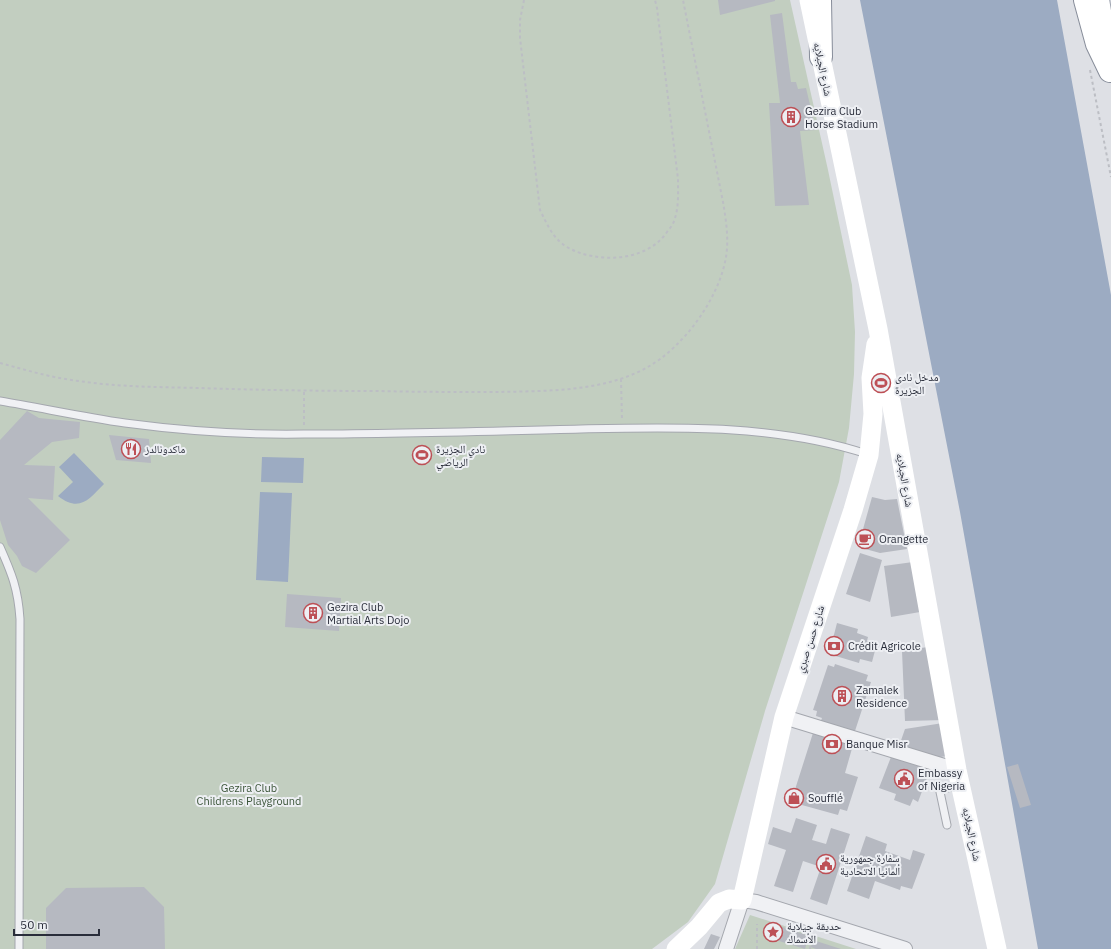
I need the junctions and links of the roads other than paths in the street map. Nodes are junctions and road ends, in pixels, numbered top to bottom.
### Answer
1 (1085, 0) edge
2 (1098, 0) edge
3 (811, 3) edge
4 (820, 57) joint
5 (1104, 72) edge
6 (878, 329) junction
7 (0, 400) edge
8 (870, 455) junction
9 (0, 547) edge
10 (784, 717) junction
11 (959, 777) junction
12 (947, 825) dead end
13 (742, 900) junction
14 (19, 949) edge
15 (676, 949) edge
16 (726, 949) edge
17 (905, 949) edge
18 (997, 949) edge

1 - 5 main road
2 - 5 main road
3 - 4 main road
4 - 6 street, شارع الجبلايه
6 - 8 street, شارع حسن صبري
6 - 11 street, شارع الجبلايه
7 - 8 lane
8 - 10 street, شارع حسن صبري
9 - 14 lane
10 - 11 street
10 - 13 street, شارع حسن صبري
11 - 12 lane
11 - 18 street, شارع الجبلايه
13 - 15 street
13 - 16 street, شارع حسن صبري
13 - 17 street

